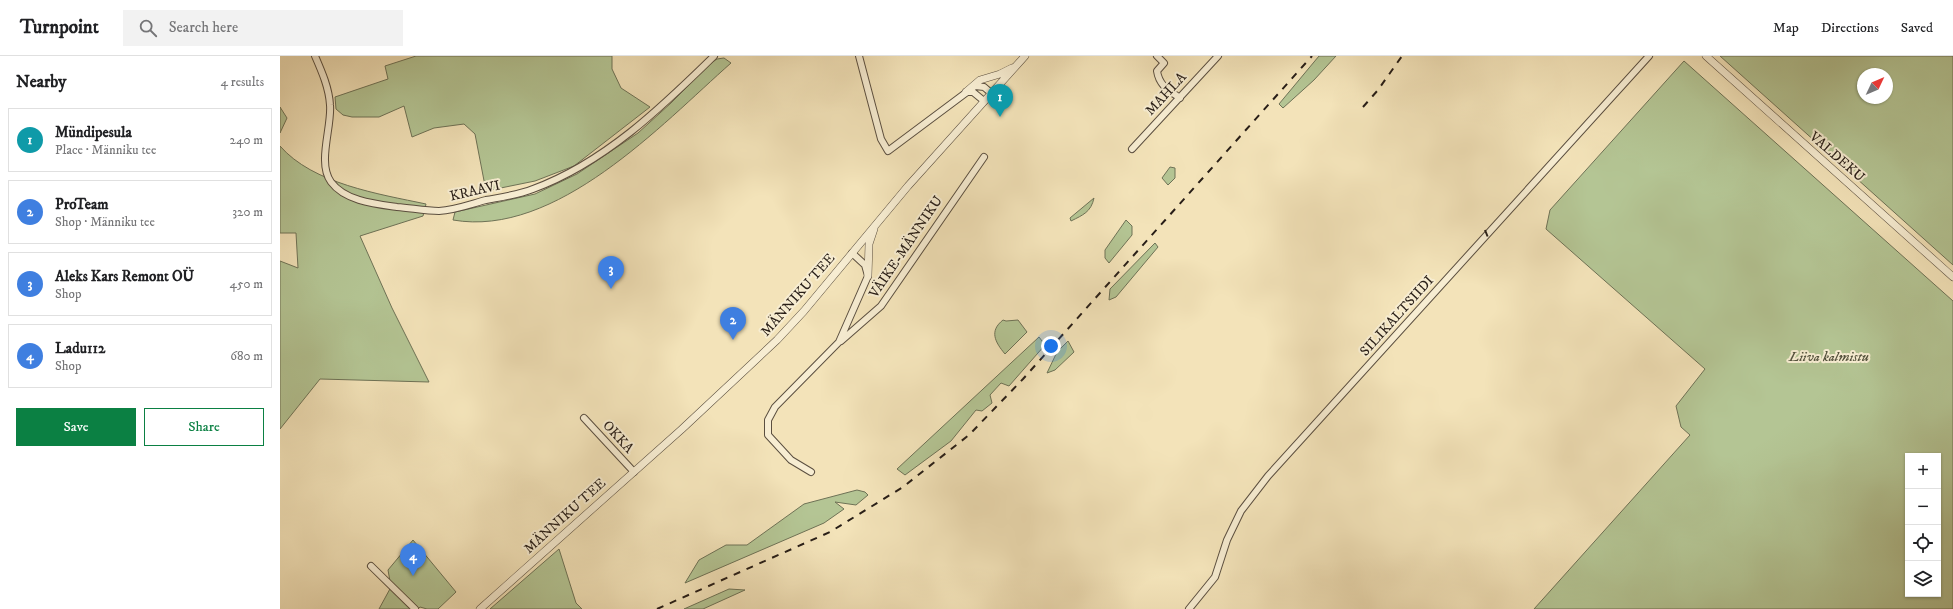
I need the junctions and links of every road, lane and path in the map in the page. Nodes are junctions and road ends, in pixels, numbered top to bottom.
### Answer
1 (315, 56) edge
2 (714, 56) edge
3 (859, 56) edge
4 (1025, 56) edge
5 (1157, 56) edge
6 (1218, 56) edge
7 (1649, 56) edge
8 (1706, 56) edge
9 (1016, 66) junction
10 (966, 92) junction
11 (991, 93) junction
12 (1180, 98) junction
13 (984, 101) junction
14 (1132, 149) dead end
15 (984, 157) dead end
16 (876, 225) junction
17 (852, 253) junction
18 (868, 276) junction
19 (1953, 277) edge
20 (840, 342) junction
21 (584, 418) dead end
22 (634, 472) junction
23 (811, 472) dead end
24 (371, 566) dead end
25 (415, 609) edge
26 (480, 609) edge
27 (1189, 609) edge

1 - 2 street, KRAAVI
3 - 10 street
4 - 9 street, MÄNNIKU TEE
5 - 12 street
6 - 12 street, MAHLA
7 - 27 street, SILIKALTSIIDI
8 - 19 street, VALDEKU
9 - 10 street
9 - 11 street, MÄNNIKU TEE
10 - 11 street
10 - 13 street
11 - 13 street, MÄNNIKU TEE
12 - 14 street, MAHLA
13 - 16 street, MÄNNIKU TEE
15 - 20 street, VÄIKE-MÄNNIKU
16 - 17 street, MÄNNIKU TEE
16 - 18 street
17 - 18 street, VÄIKE-MÄNNIKU
17 - 22 street, MÄNNIKU TEE
18 - 20 street, VÄIKE-MÄNNIKU
20 - 23 street, VÄIKE-MÄNNIKU
21 - 22 street, OKKA
22 - 26 street, MÄNNIKU TEE
24 - 25 street

